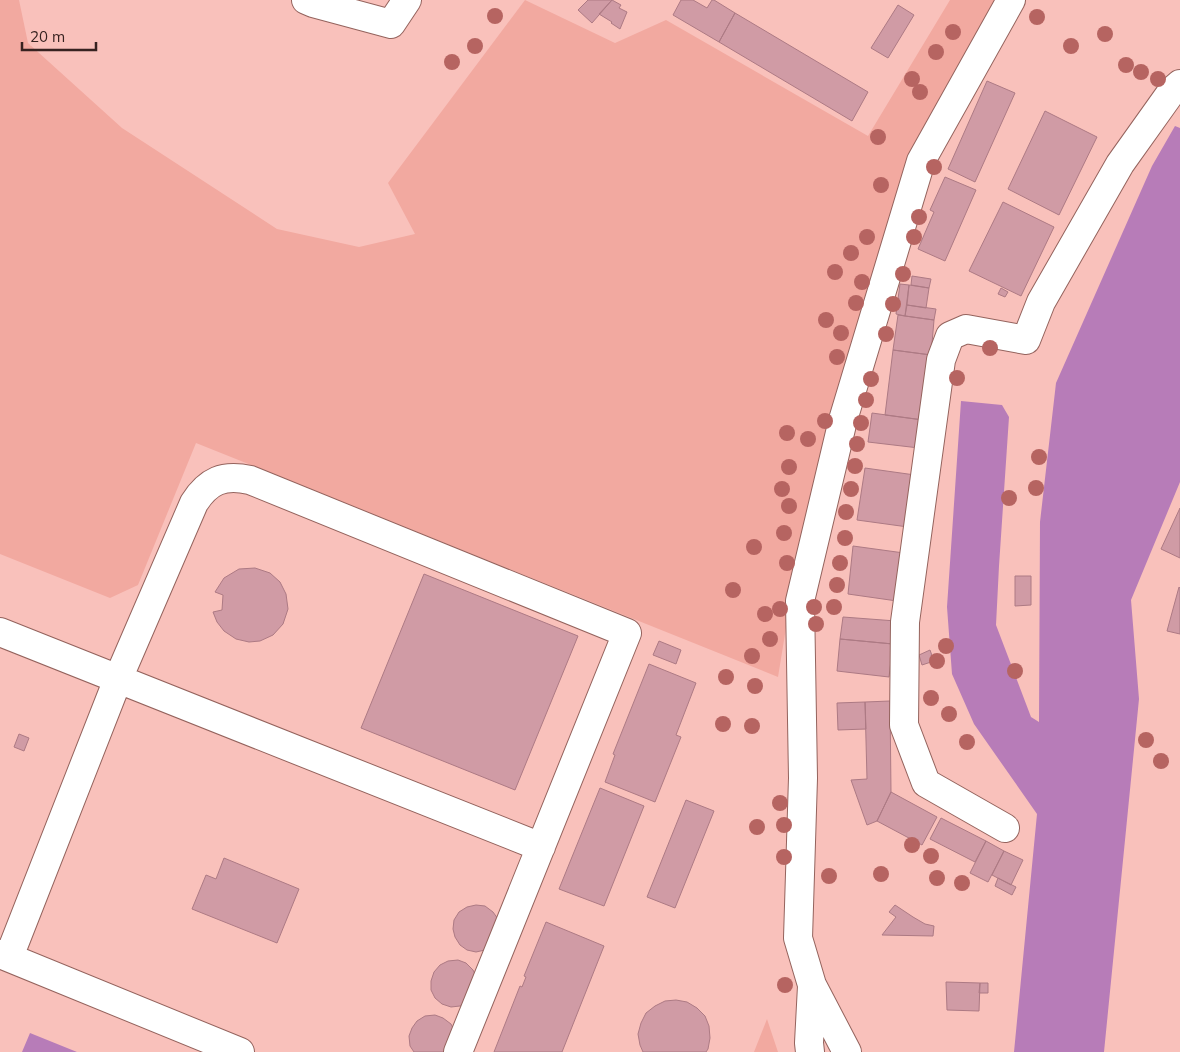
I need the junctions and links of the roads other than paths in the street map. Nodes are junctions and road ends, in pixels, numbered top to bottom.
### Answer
1 (306, 0) edge
2 (407, 0) edge
3 (1011, 0) edge
4 (1180, 84) edge
5 (0, 632) edge
6 (118, 679) junction
7 (1005, 828) dead end
8 (541, 847) junction
9 (4, 955) edge
10 (812, 985) junction
11 (205, 1045) edge
12 (240, 1052) edge
13 (458, 1052) edge
14 (810, 1052) edge
15 (847, 1052) edge

1 - 2 lane
3 - 10 lane
4 - 7 lane
5 - 6 lane
6 - 8 lane
6 - 8 lane
6 - 9 lane
8 - 13 lane
9 - 11 lane
10 - 14 lane
10 - 15 lane
11 - 12 lane

